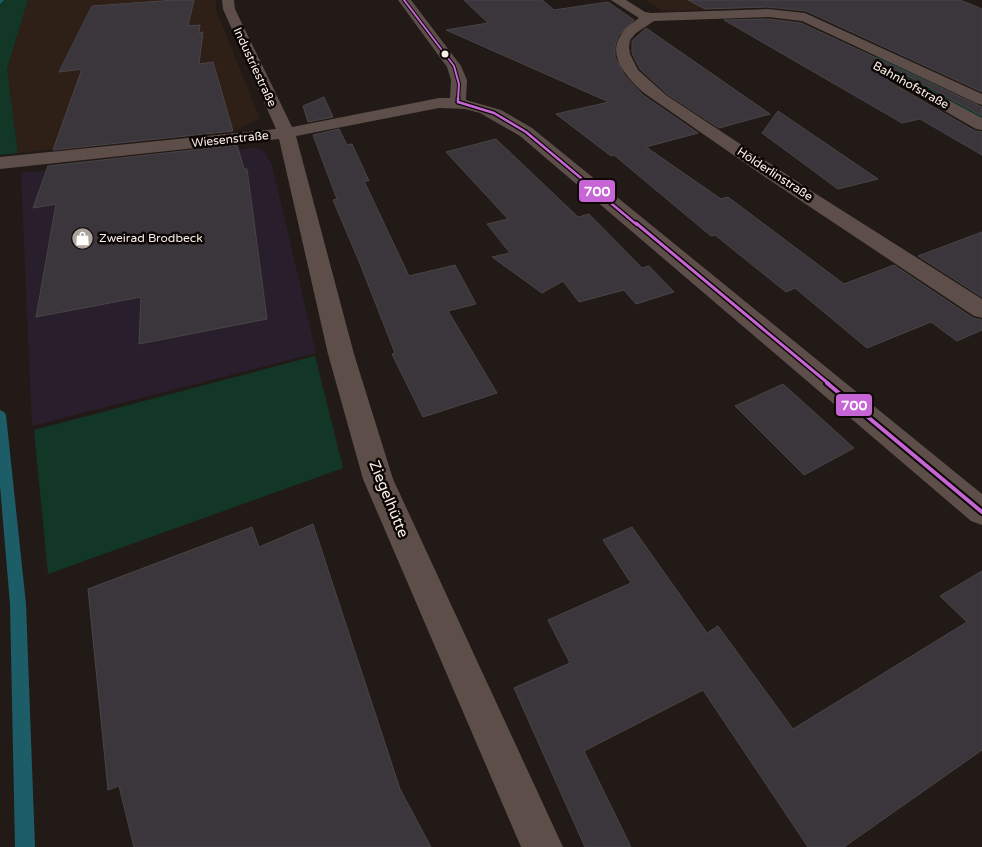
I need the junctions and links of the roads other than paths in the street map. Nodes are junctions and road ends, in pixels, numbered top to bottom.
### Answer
1 (228, 0) edge
2 (404, 0) edge
3 (617, 0) edge
4 (651, 17) junction
5 (862, 42) junction
6 (982, 100) edge
7 (458, 102) junction
8 (982, 125) edge
9 (286, 133) junction
10 (6, 162) edge
11 (982, 310) edge
12 (982, 512) edge
13 (542, 847) edge

1 - 9 street, Industriestraße
2 - 7 street
3 - 4 street
4 - 5 street, Bahnhofstraße
4 - 11 street, Hölderlinstraße
5 - 6 street, Bahnhofstraße
5 - 8 street, Bahnhofstraße
7 - 9 street, Wiesenstraße
7 - 12 street, Wiesenstraße
9 - 10 street, Wiesenstraße
9 - 13 street, Ziegelhütte

